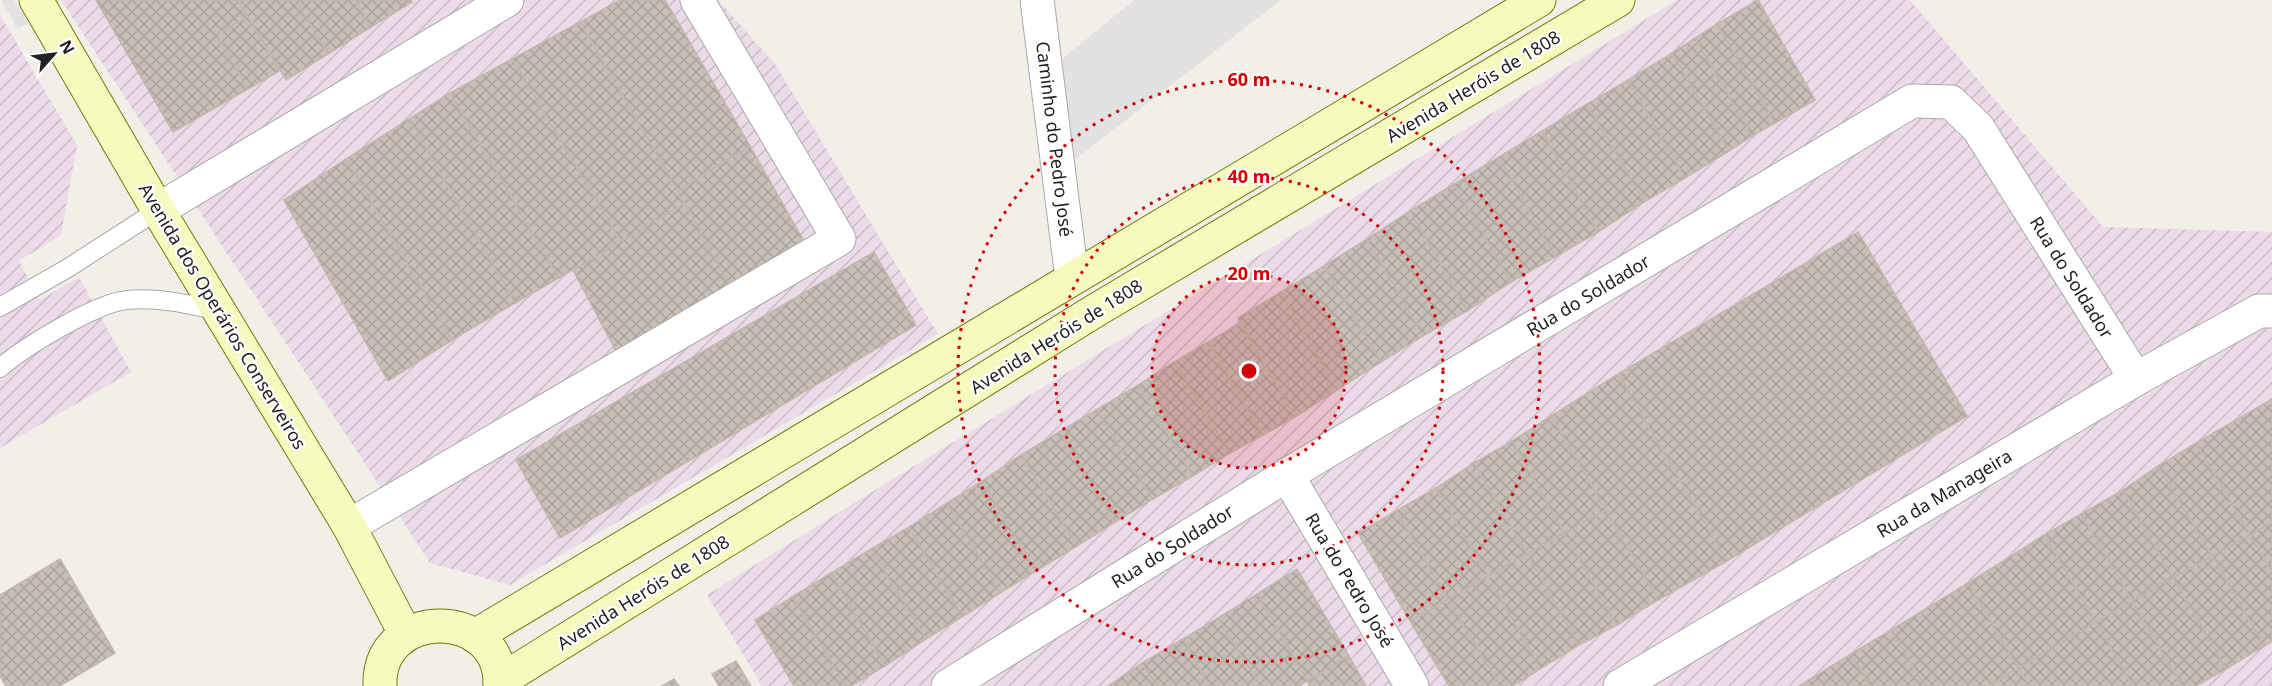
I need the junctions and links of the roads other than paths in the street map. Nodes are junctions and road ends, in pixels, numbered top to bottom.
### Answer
1 (36, 0) edge
2 (507, 0) edge
3 (1037, 0) edge
4 (1539, 0) edge
5 (1618, 0) edge
6 (706, 3) edge
7 (158, 210) junction
8 (1072, 278) junction
9 (0, 307) edge
10 (219, 310) junction
11 (2272, 311) edge
12 (0, 368) edge
13 (2136, 379) junction
14 (1287, 474) junction
15 (350, 526) junction
16 (406, 635) junction
17 (475, 636) junction
18 (500, 684) edge
19 (380, 686) edge
20 (948, 686) edge
21 (1412, 686) edge
22 (1620, 686) edge

1 - 7 main road, Avenida dos Operários Conserveiros
2 - 7 street
3 - 8 street, Caminho do Pedro José
4 - 8 main road
5 - 18 main road, Avenida Heróis de 1808
6 - 15 street
7 - 9 lane
7 - 10 main road, Avenida dos Operários Conserveiros
8 - 17 main road
10 - 12 lane
10 - 15 main road, Avenida dos Operários Conserveiros
11 - 13 street, Rua da Manageira
13 - 14 street, Rua do Soldador
13 - 22 street, Rua da Manageira
14 - 20 street, Rua do Soldador
14 - 21 street, Rua do Pedro José
15 - 16 main road, Avenida dos Operários Conserveiros
16 - 17 main road
16 - 19 main road
17 - 18 main road

